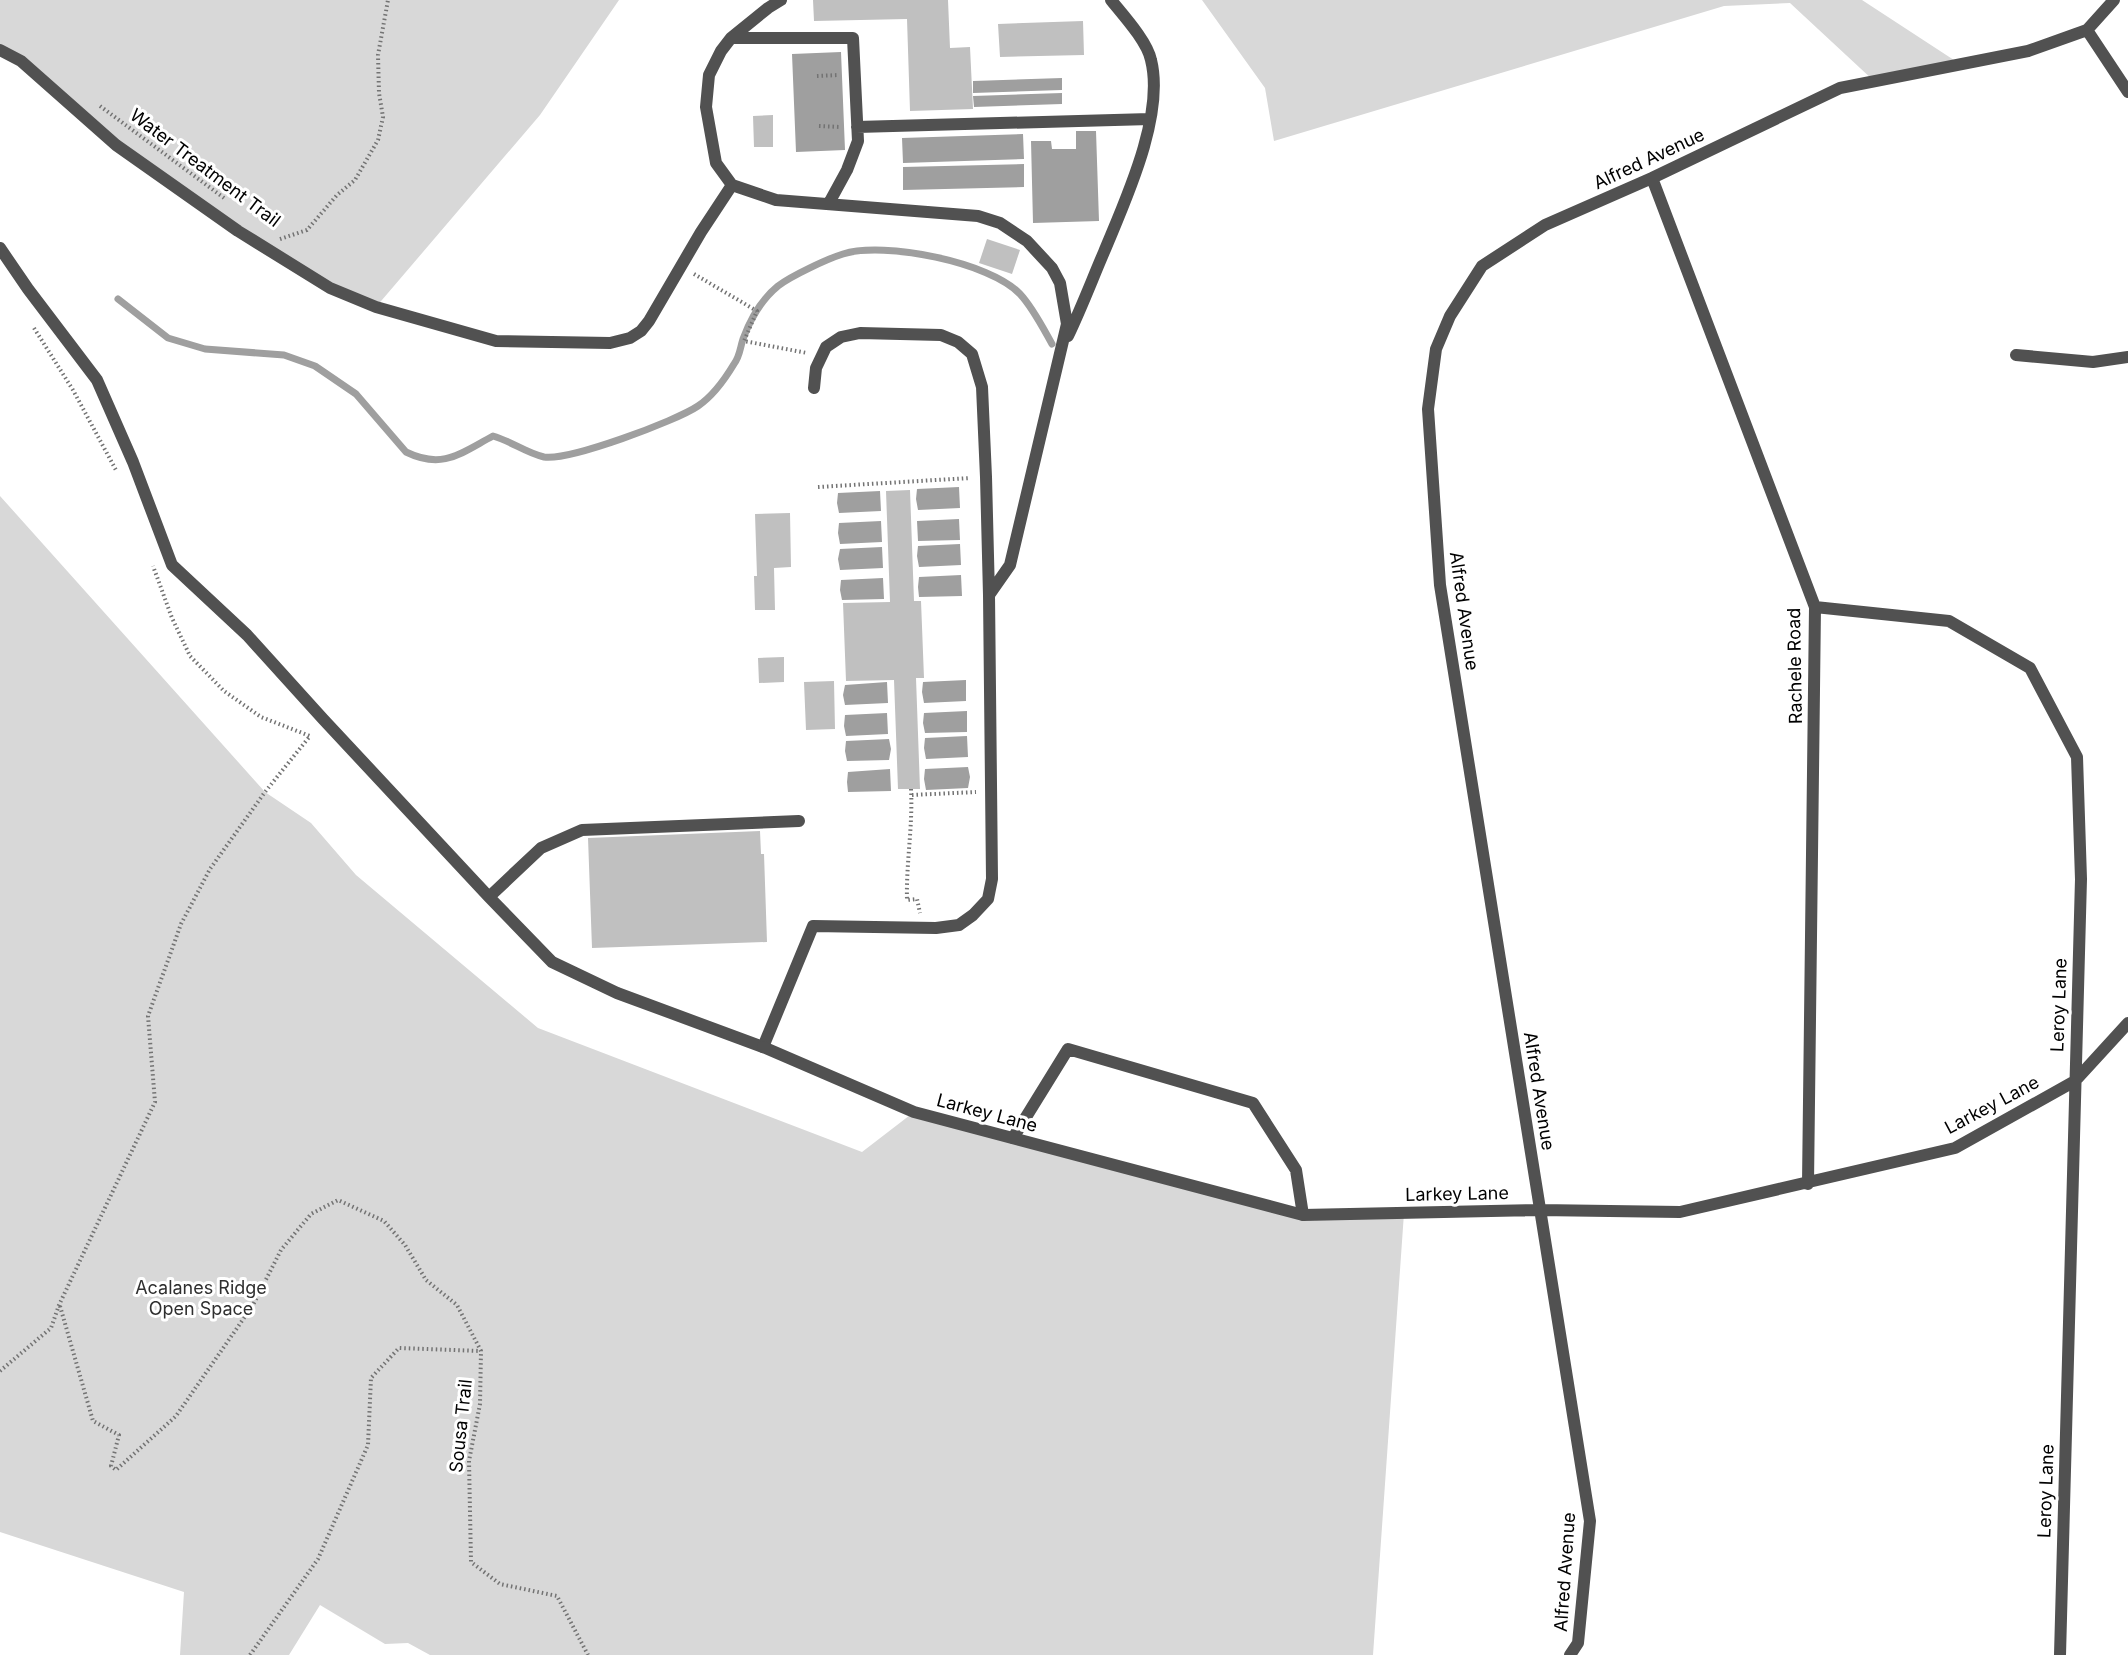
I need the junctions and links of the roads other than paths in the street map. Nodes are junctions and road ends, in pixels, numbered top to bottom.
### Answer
1 (781, 0) edge
2 (1111, 0) edge
3 (2114, 0) edge
4 (2087, 30) junction
5 (731, 38) junction
6 (0, 50) edge
7 (2128, 92) edge
8 (1150, 119) junction
9 (857, 127) junction
10 (1652, 178) junction
11 (732, 185) junction
12 (829, 203) junction
13 (0, 248) edge
14 (1062, 349) junction
15 (2016, 355) dead end
16 (2128, 357) edge
17 (814, 388) dead end
18 (989, 596) junction
19 (1815, 607) junction
20 (798, 821) dead end
21 (489, 897) junction
22 (2128, 1023) edge
23 (763, 1047) junction
24 (2075, 1081) junction
25 (1013, 1138) junction
26 (1808, 1184) junction
27 (1539, 1210) junction
28 (1303, 1215) junction
29 (1570, 1655) edge
30 (2060, 1655) edge

1 - 5 street
2 - 8 street
3 - 4 street, Alfred Avenue
4 - 7 street
4 - 10 street, Alfred Avenue
5 - 9 street
5 - 11 street
6 - 11 street
8 - 9 street
8 - 14 street
9 - 12 street
10 - 19 street, Rachele Road
10 - 27 street, Alfred Avenue
11 - 12 street
12 - 14 street
13 - 21 street, Larkey Lane
14 - 18 street
15 - 16 street
17 - 18 street
18 - 23 street
19 - 24 street, Leroy Lane
19 - 26 street, Rachele Road
20 - 21 street
21 - 23 street, Larkey Lane
22 - 24 street, Larkey Lane
23 - 25 street, Larkey Lane
24 - 26 street, Larkey Lane
24 - 30 street, Leroy Lane
25 - 28 street, Larkey Lane
25 - 28 street
26 - 27 street, Larkey Lane
27 - 28 street, Larkey Lane
27 - 29 street, Alfred Avenue

